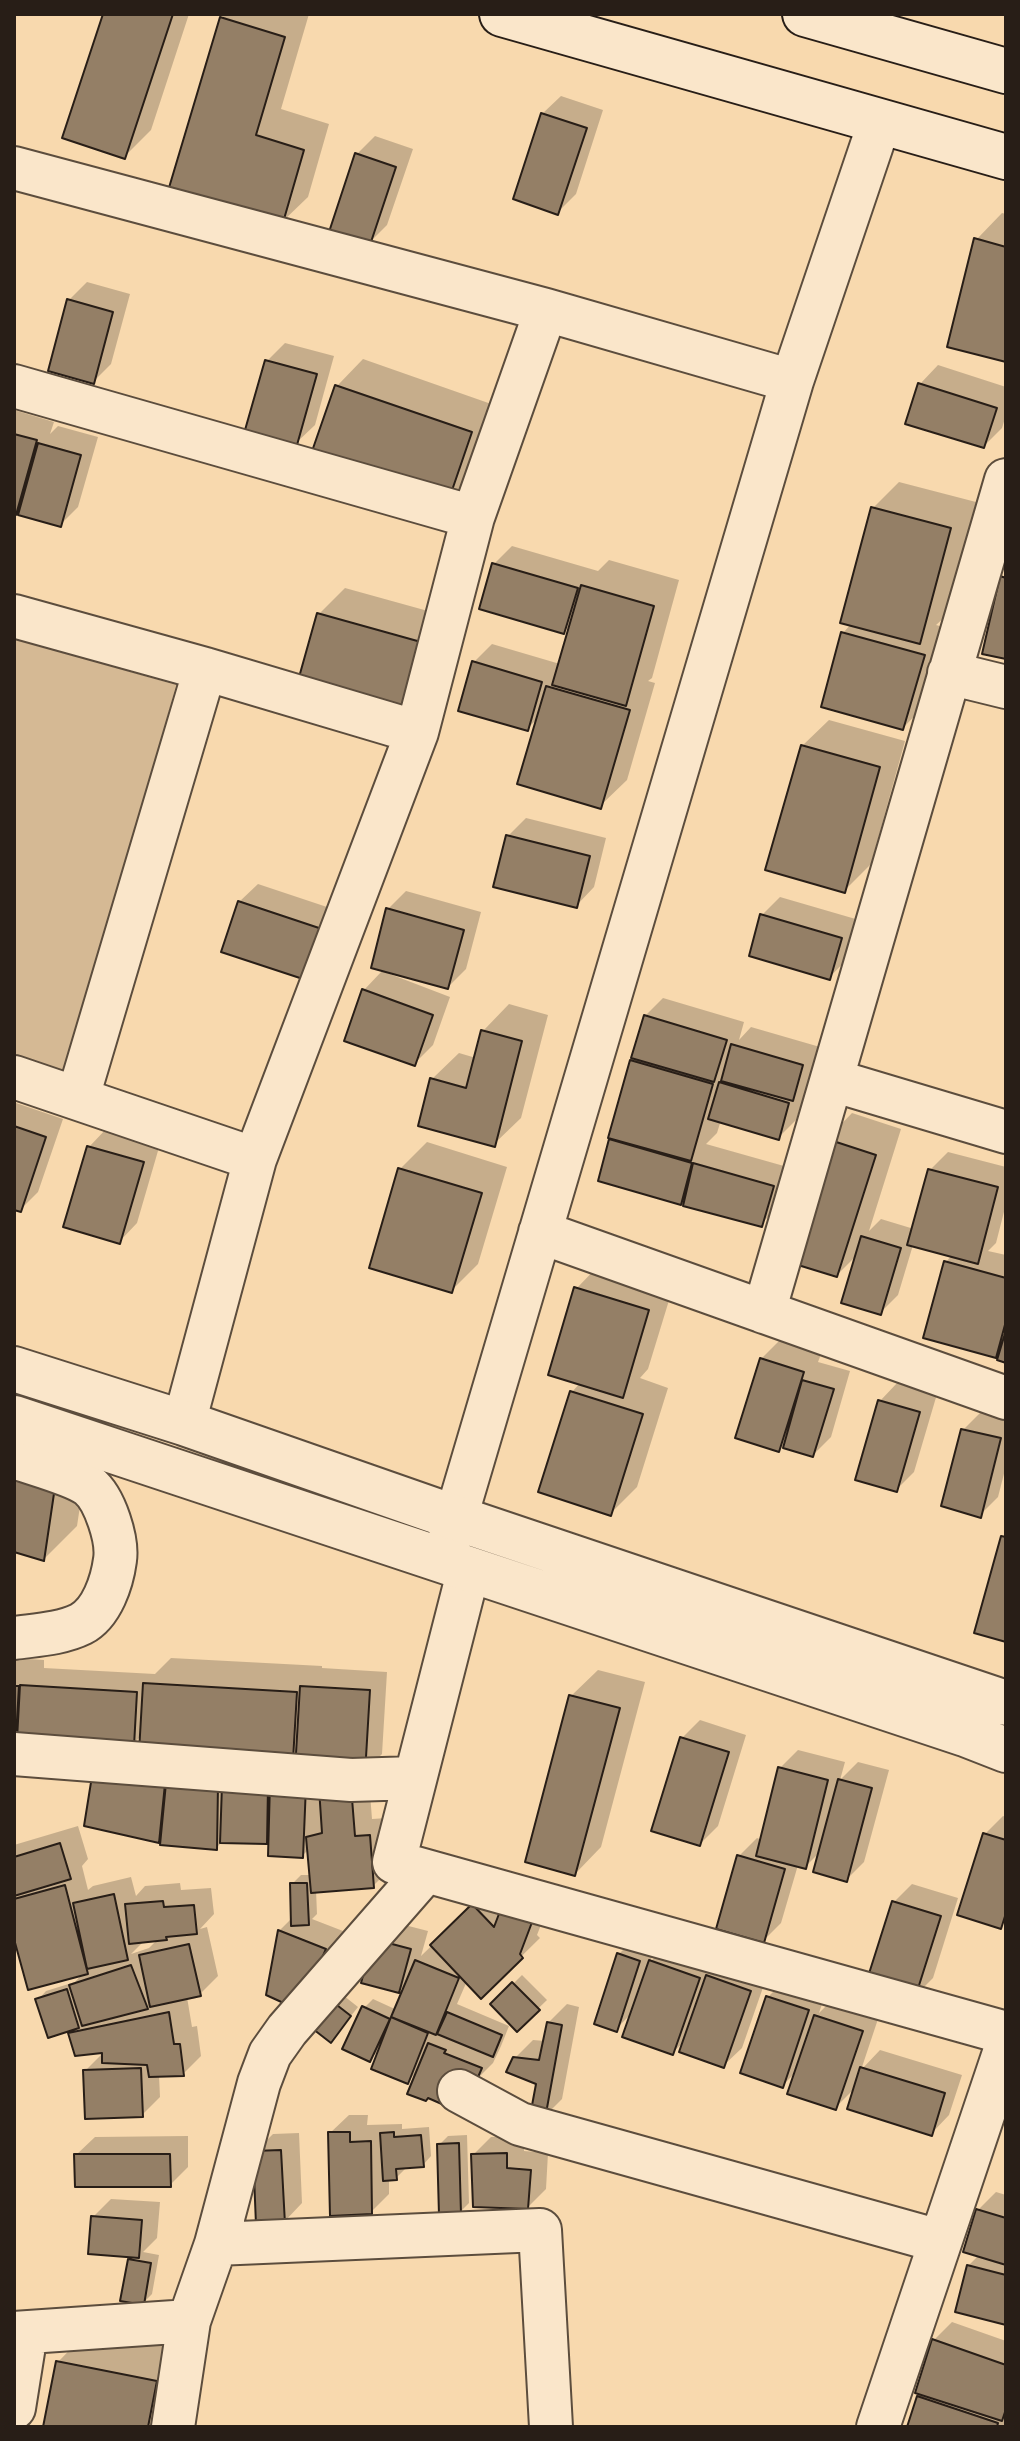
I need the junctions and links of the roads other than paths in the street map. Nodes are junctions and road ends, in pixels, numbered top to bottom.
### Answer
1 (502, 14) edge
2 (805, 14) edge
3 (1006, 71) edge
4 (880, 121) junction
5 (1006, 157) edge
6 (14, 168) edge
7 (546, 310) junction
8 (792, 381) junction
9 (14, 386) edge
10 (1006, 480) edge
11 (473, 517) junction
12 (14, 616) edge
13 (205, 669) junction
14 (949, 673) junction
15 (1006, 687) edge
16 (417, 732) junction
17 (14, 1077) edge
18 (832, 1080) junction
19 (78, 1097) junction
20 (1006, 1132) edge
21 (255, 1159) junction
22 (540, 1232) junction
23 (764, 1312) junction
24 (14, 1369) edge
25 (1006, 1398) edge
26 (14, 1418) edge
27 (184, 1423) junction
28 (14, 1457) edge
29 (456, 1518) junction
30 (456, 1565) junction
31 (14, 1638) edge
32 (1006, 1703) edge
33 (1006, 1750) edge
34 (14, 1754) edge
35 (415, 1778) junction
36 (426, 1871) junction
37 (1006, 2033) edge
38 (1006, 2047) edge
39 (459, 2091) dead end
40 (939, 2241) junction
41 (216, 2244) junction
42 (189, 2321) junction
43 (20, 2333) edge
44 (14, 2408) edge
45 (173, 2427) edge
46 (551, 2427) edge
47 (878, 2427) edge

1 - 4 street
2 - 3 street
4 - 5 street
4 - 8 street
6 - 7 street
7 - 8 street
7 - 11 street
8 - 22 street
9 - 11 street
10 - 14 street
11 - 16 street
12 - 13 street
13 - 16 street
13 - 19 street
14 - 15 street
14 - 18 street
16 - 21 street
17 - 19 street
18 - 20 street
18 - 23 street
19 - 21 street
21 - 27 street
22 - 23 street
22 - 29 street
23 - 25 street
24 - 27 street
26 - 30 street
27 - 29 street
28 - 31 street
29 - 30 street
29 - 32 street
30 - 33 street
30 - 35 street
34 - 35 street
35 - 36 street
36 - 37 street
36 - 41 street
38 - 40 street
39 - 40 street
40 - 47 street
41 - 42 street
41 - 46 street
42 - 43 street
42 - 45 street
43 - 44 street

